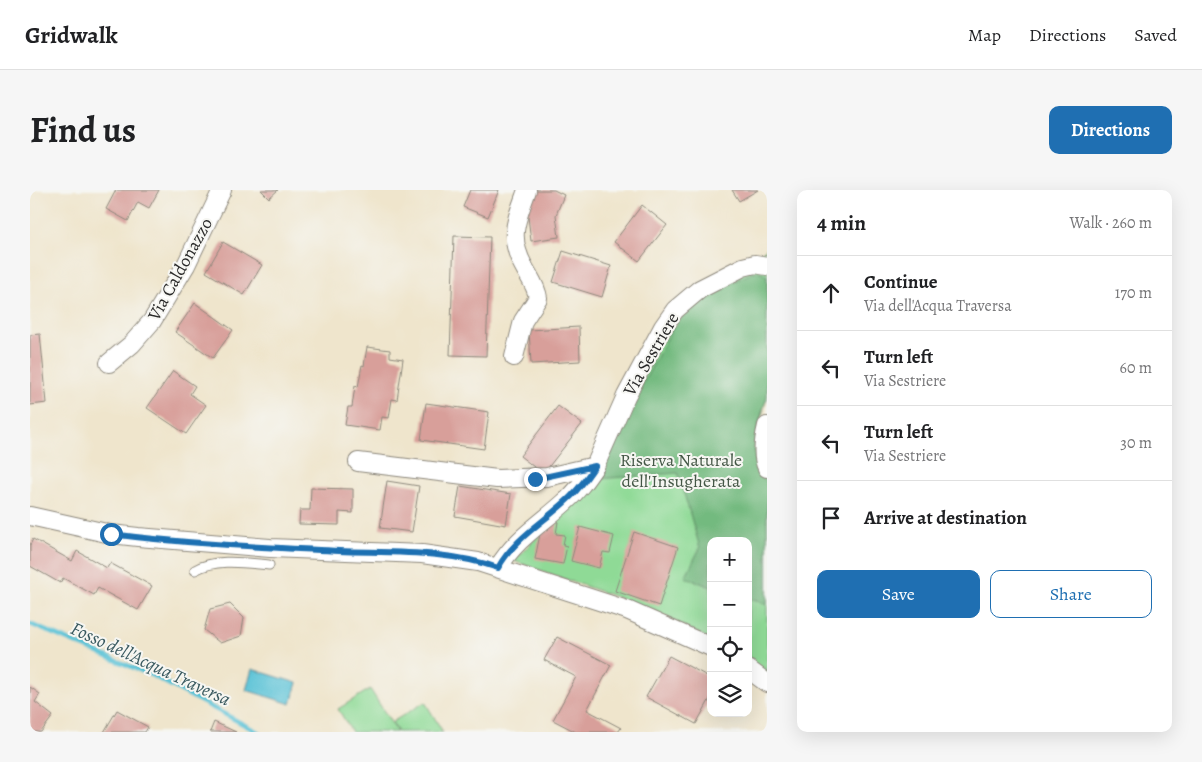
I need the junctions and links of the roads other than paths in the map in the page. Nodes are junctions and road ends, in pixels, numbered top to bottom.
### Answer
1 (222, 190) edge
2 (527, 190) edge
3 (767, 266) edge
4 (514, 356) dead end
5 (108, 363) dead end
6 (767, 426) edge
7 (358, 462) dead end
8 (595, 466) junction
9 (767, 468) edge
10 (30, 516) edge
11 (227, 544) junction
12 (227, 562) junction
13 (269, 565) dead end
14 (498, 568) junction
15 (195, 570) dead end
16 (707, 645) edge
17 (752, 672) edge
18 (767, 683) edge

1 - 5 street, Via Caldonazzo
2 - 4 street
3 - 8 street, Via Sestriere
6 - 9 street
7 - 8 street
8 - 14 street, Via Sestriere
10 - 11 street
11 - 12 lane
11 - 14 street
12 - 13 lane
12 - 15 lane
14 - 16 street
17 - 18 street

